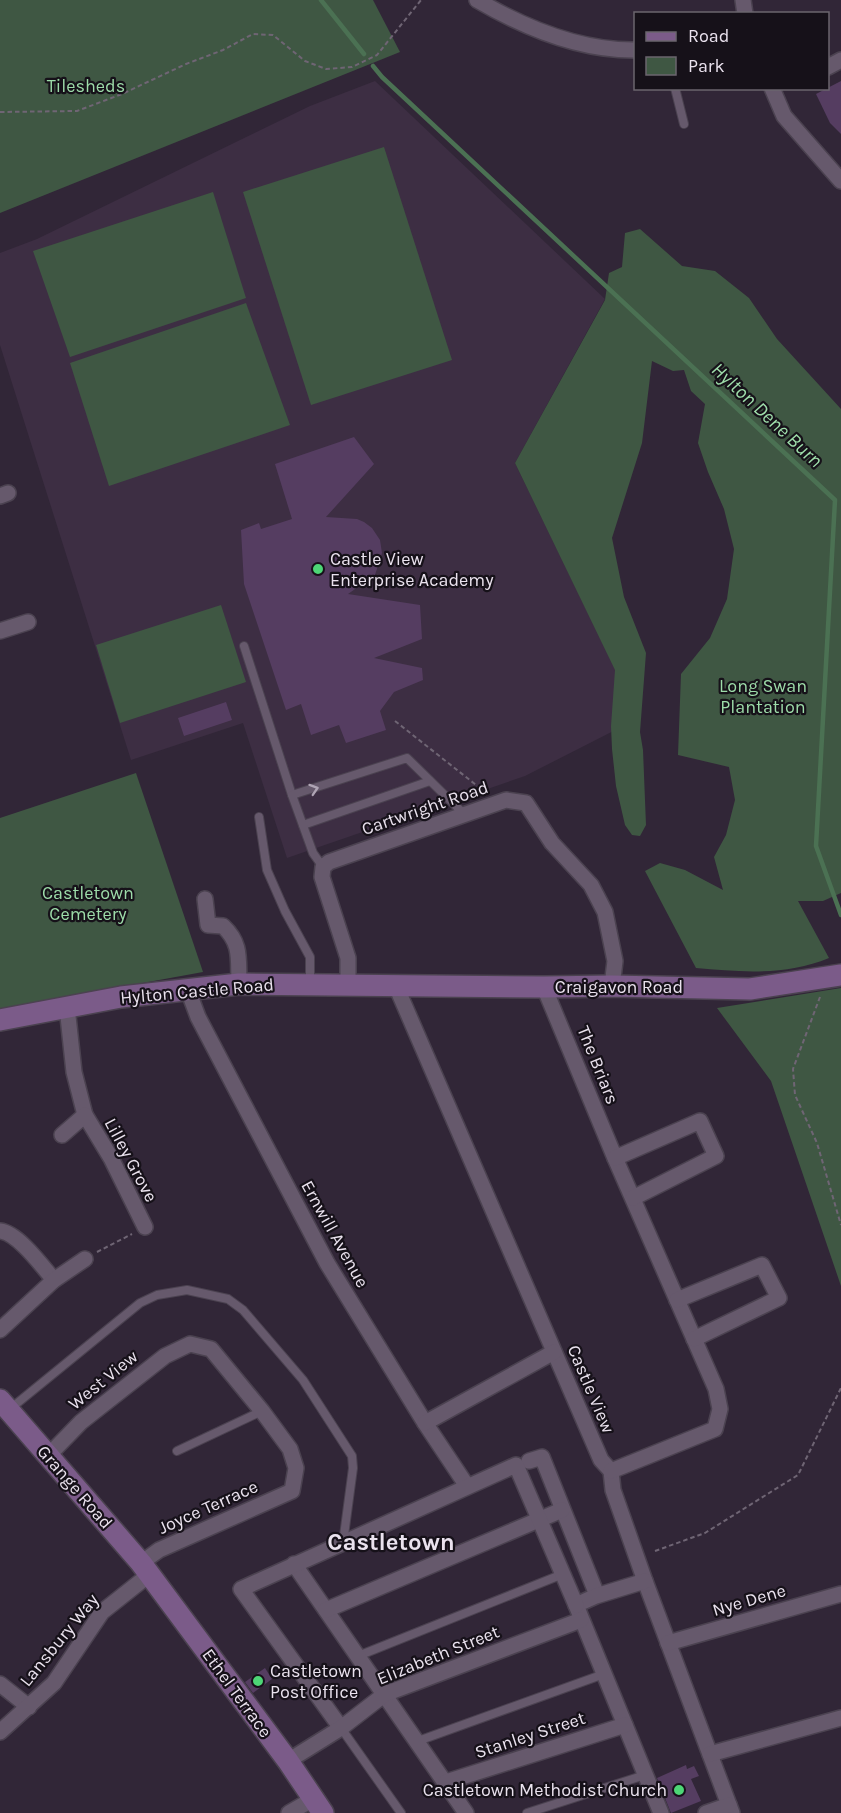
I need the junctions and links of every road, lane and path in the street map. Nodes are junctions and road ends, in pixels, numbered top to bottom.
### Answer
1 (421, 0) edge
2 (477, 0) edge
3 (634, 50) edge
4 (676, 90) edge
5 (777, 90) edge
6 (0, 112) edge
7 (684, 124) dead end
8 (841, 181) edge
9 (28, 622) dead end
10 (0, 631) edge
11 (244, 646) dead end
12 (395, 722) dead end
13 (430, 780) junction
14 (292, 795) junction
15 (498, 803) junction
16 (464, 814) junction
17 (259, 817) dead end
18 (303, 825) junction
19 (323, 867) junction
20 (205, 899) dead end
21 (834, 976) edge
22 (310, 983) junction
23 (239, 984) junction
24 (348, 984) junction
25 (396, 986) junction
26 (612, 986) junction
27 (544, 987) junction
28 (188, 990) junction
29 (67, 1007) junction
30 (0, 1020) edge
31 (85, 1115) junction
32 (62, 1136) dead end
33 (615, 1158) junction
34 (633, 1198) junction
35 (841, 1225) edge
36 (145, 1227) joint
37 (0, 1231) edge
38 (86, 1259) joint
39 (54, 1280) junction
40 (677, 1300) junction
41 (0, 1330) edge
42 (694, 1339) junction
43 (554, 1352) junction
44 (841, 1388) edge
45 (4, 1405) edge
46 (262, 1411) junction
47 (425, 1423) junction
48 (177, 1450) dead end
49 (48, 1456) junction
50 (528, 1461) dead end
51 (610, 1471) junction
52 (467, 1486) junction
53 (562, 1510) junction
54 (540, 1519) junction
55 (343, 1543) junction
56 (655, 1551) dead end
57 (294, 1564) junction
58 (146, 1569) junction
59 (562, 1574) junction
60 (645, 1581) junction
61 (595, 1590) dead end
62 (841, 1594) edge
63 (326, 1610) junction
64 (578, 1612) junction
65 (668, 1643) junction
66 (358, 1656) junction
67 (604, 1674) junction
68 (0, 1684) edge
69 (386, 1694) junction
70 (29, 1707) junction
71 (841, 1718) edge
72 (625, 1725) junction
73 (342, 1728) junction
74 (0, 1732) edge
75 (418, 1741) junction
76 (710, 1754) junction
77 (288, 1761) junction
78 (645, 1775) junction
79 (446, 1782) junction
80 (318, 1806) edge
81 (731, 1809) edge
82 (290, 1813) edge
83 (401, 1813) edge
84 (466, 1813) edge
85 (528, 1813) edge
86 (661, 1813) edge
87 (706, 1813) edge

1 - 6 path
2 - 3 street
4 - 7 lane
5 - 8 street
9 - 10 street
11 - 14 lane
12 - 15 path
14 -> 13 lane
13 - 16 lane
13 - 18 lane
14 - 18 lane
15 - 16 street, Cartwright Road
15 - 26 street, Cartwright Road
16 - 19 street, Cartwright Road
17 - 22 lane
18 - 19 lane
19 - 24 street
20 - 23 street
21 - 26 street, Craigavon Road
21 - 35 path
22 - 23 street, Hylton Castle Road
22 - 24 street, Hylton Castle Road
23 - 28 street, Hylton Castle Road
24 - 25 street, Hylton Castle Road
25 - 27 street, Craigavon Road
25 - 43 street, Castle View
26 - 27 street, Craigavon Road
27 - 33 street, The Briars
28 - 29 street, Hylton Castle Road
28 - 47 street, Ernwill Avenue
29 - 30 street, Hylton Castle Road
29 - 31 street, Lilley Grove
31 - 32 street, Lilley Grove
31 - 36 street, Lilley Grove
33 - 34 street, The Briars
33 - 34 street
34 - 40 street, The Briars
36 - 38 path, Lilley Grove
37 - 39 street
38 - 39 street
39 - 41 street
40 - 42 street, The Briars
40 - 42 street
42 - 51 street, The Briars
43 - 47 street
43 - 51 street, Castle View
44 - 56 path
45 - 49 street, Grange Road
45 - 55 lane
46 - 48 lane
46 - 49 street, West View
46 - 58 street, Joyce Terrace
47 - 52 street, Ernwill Avenue
49 - 58 street, Grange Road
50 - 53 street
51 - 60 street, Castle View
52 - 54 street
52 - 55 street
53 - 54 street
53 - 61 street
54 - 59 street
54 - 63 street
55 - 57 street
57 - 63 street
57 - 73 street
58 - 70 street, Lansbury Way
58 - 77 street, Ethel Terrace
59 - 64 street
59 - 66 lane
60 - 64 street, Elizabeth Street
60 - 65 street, Castle View
62 - 65 street, Nye Dene
63 - 66 street
64 - 67 street
64 - 69 street, Elizabeth Street
65 - 76 street, Castle View
66 - 69 street
67 - 72 street
67 - 75 lane
68 - 70 street
69 - 73 street, Elizabeth Street
69 - 75 street
70 - 74 street, Lansbury Way
71 - 76 street
72 - 78 street
72 - 79 street, Stanley Street
73 - 77 street, Elizabeth Street
73 - 83 lane
75 - 79 street
76 - 81 street, Castle View
77 - 80 street, Ethel Terrace
78 - 85 lane
78 - 86 street
79 - 84 street
80 - 82 street
81 - 87 street

